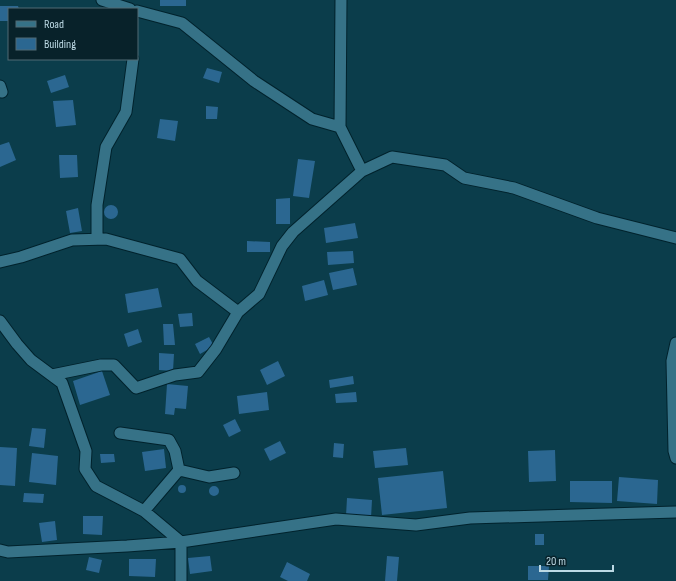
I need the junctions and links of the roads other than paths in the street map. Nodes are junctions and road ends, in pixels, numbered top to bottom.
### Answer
1 (102, 0) edge
2 (340, 0) edge
3 (122, 8) edge
4 (138, 14) edge
5 (133, 60) edge
6 (340, 127) junction
7 (362, 171) junction
8 (676, 238) edge
9 (97, 239) junction
10 (0, 262) edge
11 (238, 312) junction
12 (0, 320) edge
13 (676, 343) edge
14 (52, 375) junction
15 (120, 433) dead end
16 (676, 458) edge
17 (179, 470) junction
18 (234, 473) dead end
19 (144, 511) junction
20 (676, 512) edge
21 (181, 542) junction
22 (0, 550) edge
23 (181, 581) edge

1 - 3 street
2 - 6 street
4 - 6 street
5 - 9 street
6 - 7 street
7 - 8 street
7 - 11 street
9 - 10 street
9 - 11 street
11 - 14 street
12 - 14 street
13 - 16 street
14 - 19 street
15 - 17 street
17 - 18 street
17 - 19 street
19 - 21 street
20 - 21 street
21 - 22 street
21 - 23 street

